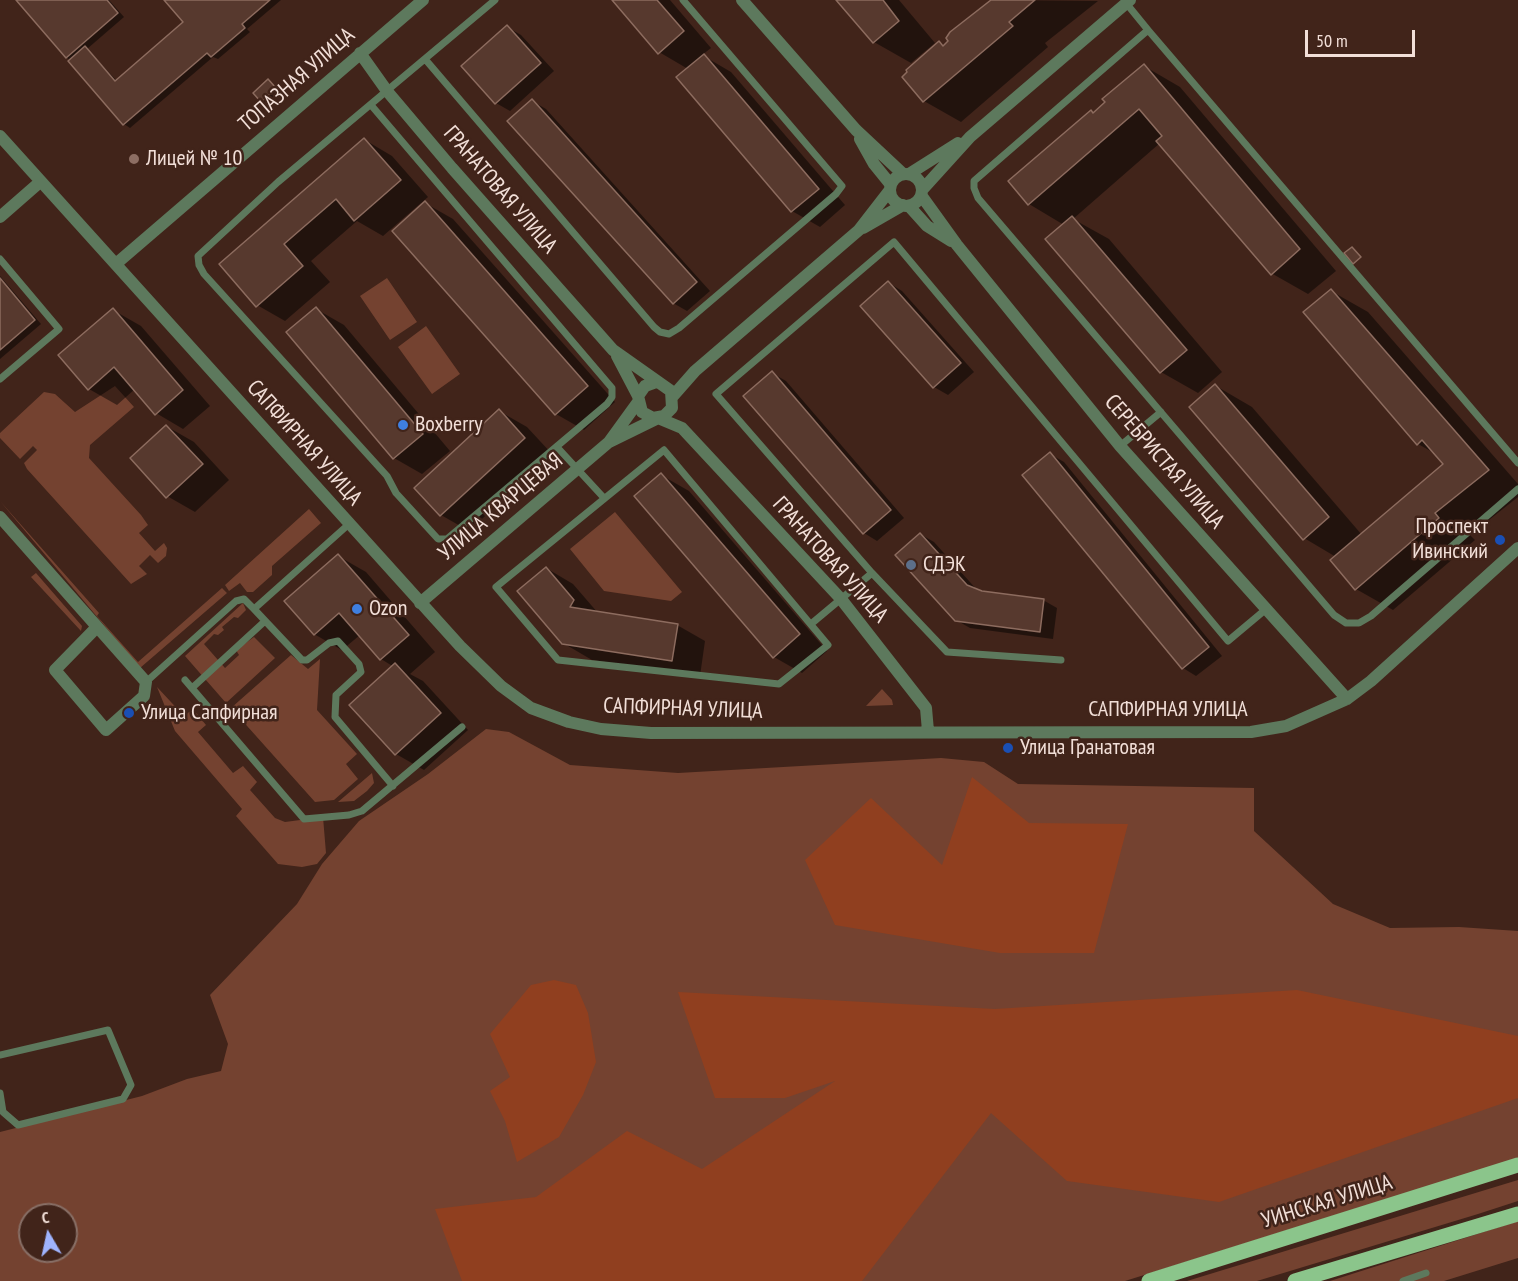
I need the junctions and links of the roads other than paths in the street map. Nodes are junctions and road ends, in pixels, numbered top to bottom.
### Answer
1 (423, 0) edge
2 (495, 0) edge
3 (683, 0) edge
4 (742, 0) edge
5 (1128, 2) edge
6 (1148, 30) junction
7 (360, 53) junction
8 (425, 59) junction
9 (387, 91) junction
10 (371, 105) junction
11 (855, 130) junction
12 (0, 136) edge
13 (970, 137) junction
14 (906, 174) junction
15 (40, 182) junction
16 (890, 187) junction
17 (921, 193) junction
18 (906, 206) junction
19 (0, 217) edge
20 (859, 230) junction
21 (957, 245) junction
22 (0, 259) edge
23 (117, 263) junction
24 (613, 350) junction
25 (695, 371) junction
26 (0, 379) edge
27 (659, 383) junction
28 (638, 399) junction
29 (673, 399) junction
30 (1161, 412) junction
31 (658, 418) junction
32 (682, 428) junction
33 (609, 442) junction
34 (1120, 446) junction
35 (558, 447) junction
36 (1518, 463) edge
37 (577, 470) junction
38 (1518, 489) edge
39 (604, 498) junction
40 (0, 518) edge
41 (349, 524) junction
42 (1518, 548) edge
43 (872, 573) junction
44 (841, 599) junction
45 (420, 603) junction
46 (254, 609) junction
47 (1265, 610) junction
48 (266, 621) junction
49 (811, 624) junction
50 (97, 627) junction
51 (1061, 660) dead end
52 (185, 680) dead end
53 (146, 682) junction
54 (192, 688) junction
55 (1347, 699) junction
56 (462, 727) dead end
57 (928, 731) junction
58 (393, 786) junction
59 (0, 1055) edge
60 (0, 1093) edge
61 (2, 1112) edge
62 (1518, 1165) edge
63 (1518, 1214) edge
64 (1426, 1274) dead end
65 (1330, 1276) edge
66 (1149, 1281) edge
67 (1295, 1281) edge
68 (1403, 1281) edge

1 - 7 street, ТОПАЗНАЯ УЛИЦА
2 - 8 lane
3 - 8 lane
4 - 11 street
5 - 6 lane
5 - 13 street
6 - 30 lane
6 - 36 lane
7 - 9 street, ГРАНАТОВАЯ УЛИЦА
7 - 23 street, ТОПАЗНАЯ УЛИЦА
8 - 9 lane
9 - 10 lane
9 - 24 street, ГРАНАТОВАЯ УЛИЦА
10 - 35 lane
10 - 35 lane
11 - 14 street
11 - 16 street
12 - 15 street, САПФИРНАЯ УЛИЦА
13 - 14 street
13 - 17 street
14 - 16 street
14 - 17 street
15 - 19 street
15 - 23 street, САПФИРНАЯ УЛИЦА
16 - 18 street
16 - 20 street
17 - 18 street
17 - 21 street, СЕРЕБРИСТАЯ УЛИЦА
18 - 20 street
18 - 21 street
20 - 25 street
21 - 34 street, СЕРЕБРИСТАЯ УЛИЦА
22 - 26 lane
23 - 41 street, САПФИРНАЯ УЛИЦА
24 - 27 street, ГРАНАТОВАЯ УЛИЦА
24 - 28 street, ГРАНАТОВАЯ УЛИЦА
25 - 27 street
25 - 29 street
27 - 28 street
27 - 29 street
28 - 31 street
28 - 33 street
29 - 31 street
29 - 32 street, ГРАНАТОВАЯ УЛИЦА
30 - 34 lane
30 - 38 lane
31 - 32 street, ГРАНАТОВАЯ УЛИЦА
31 - 33 street
32 - 44 street, ГРАНАТОВАЯ УЛИЦА
33 - 37 street, УЛИЦА КВАРЦЕВАЯ
34 - 47 street, СЕРЕБРИСТАЯ УЛИЦА
35 - 37 lane
37 - 39 lane
37 - 45 street, УЛИЦА КВАРЦЕВАЯ
39 - 49 lane
39 - 49 lane
40 - 50 street
41 - 45 street, САПФИРНАЯ УЛИЦА
41 - 46 lane
42 - 55 street, САПФИРНАЯ УЛИЦА
43 - 44 lane
43 - 47 lane
43 - 51 lane
44 - 49 lane
44 - 57 street, ГРАНАТОВАЯ УЛИЦА
45 - 57 street, САПФИРНАЯ УЛИЦА
46 - 48 lane
46 - 53 lane
47 - 55 street, СЕРЕБРИСТАЯ УЛИЦА
48 - 54 lane
48 - 58 lane
50 - 53 street
50 - 53 street
52 - 54 lane
54 - 58 lane
55 - 57 street, САПФИРНАЯ УЛИЦА
56 - 58 lane
59 - 61 lane
60 - 61 lane
62 - 66 main road, УИНСКАЯ УЛИЦА
63 - 65 main road
64 - 68 lane
65 - 67 main road

